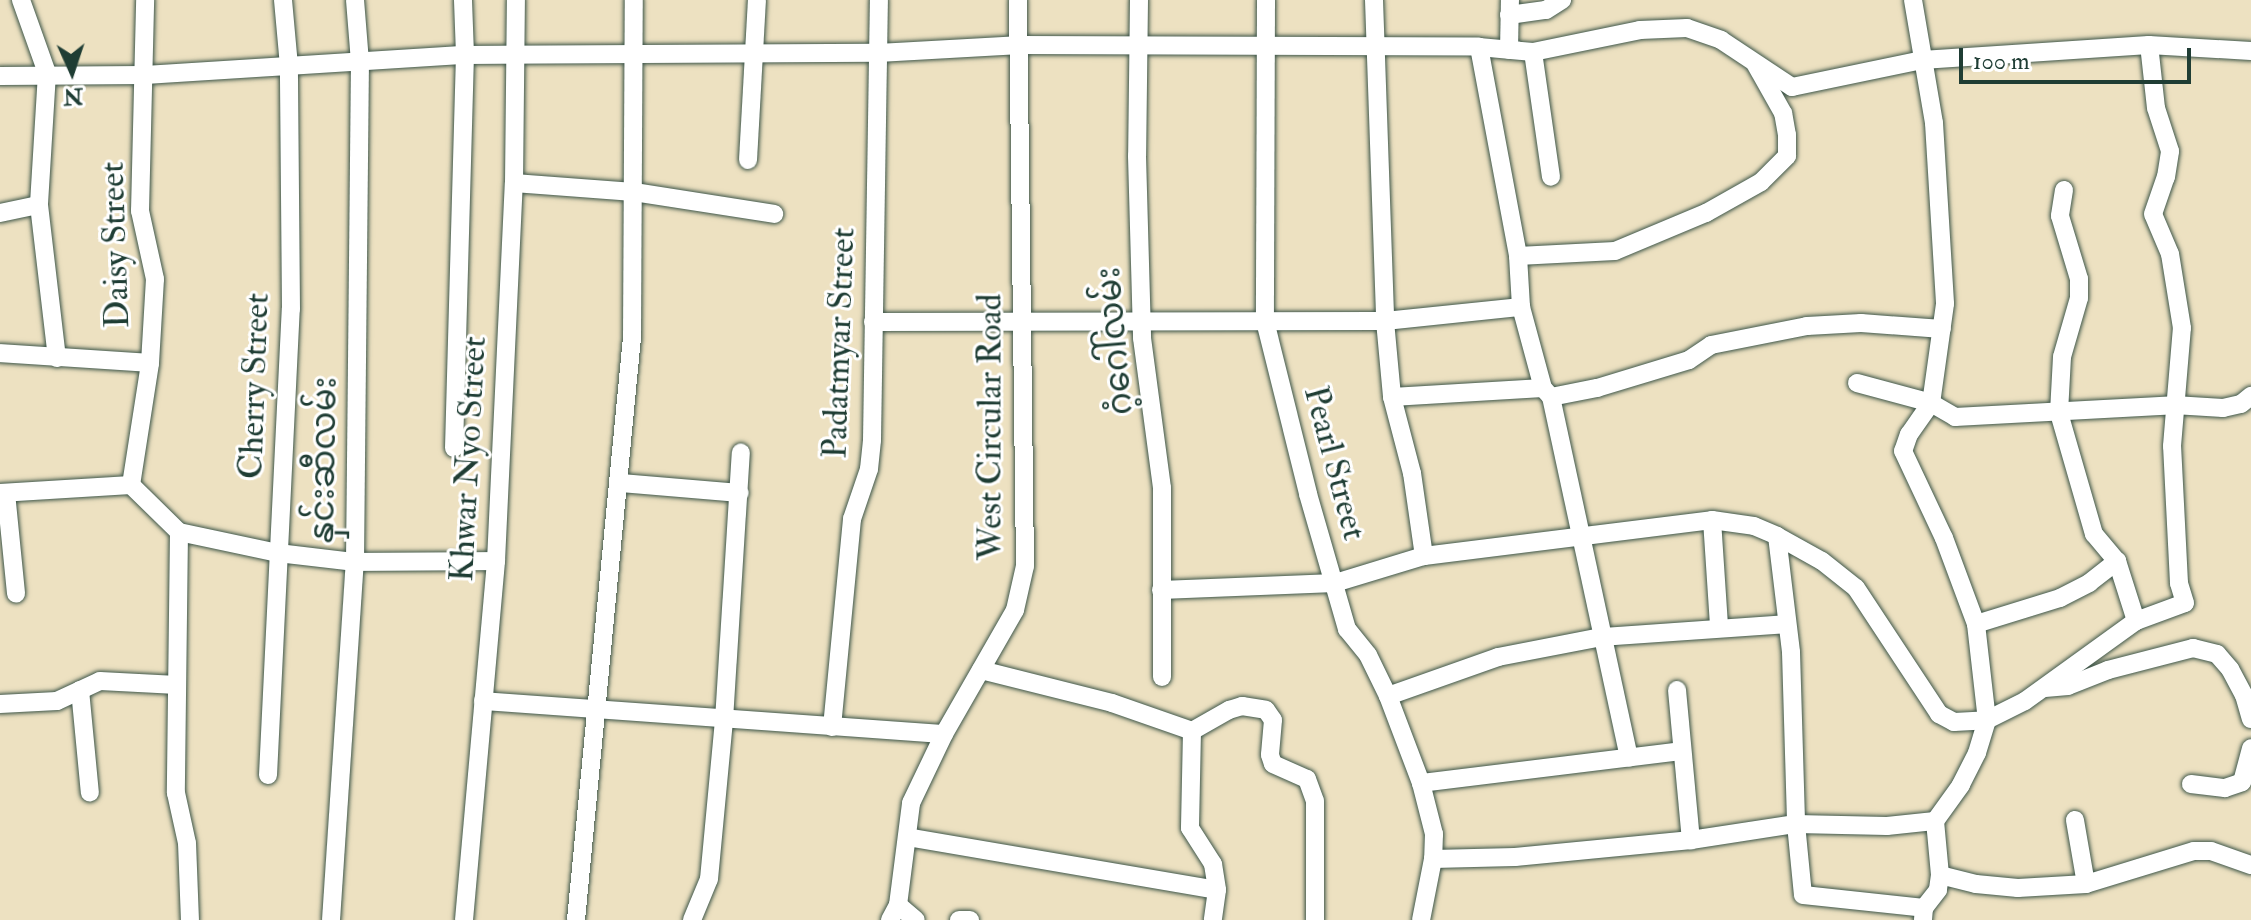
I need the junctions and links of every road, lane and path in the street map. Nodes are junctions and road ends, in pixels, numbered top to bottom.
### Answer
1 (21, 0) edge
2 (145, 0) edge
3 (283, 0) edge
4 (355, 0) edge
5 (463, 0) edge
6 (516, 0) edge
7 (634, 0) edge
8 (757, 0) edge
9 (879, 0) edge
10 (1018, 0) edge
11 (1139, 0) edge
12 (1266, 0) edge
13 (1374, 0) edge
14 (1562, 0) edge
15 (1913, 0) edge
16 (1510, 7) edge
17 (1019, 45) junction
18 (1139, 45) junction
19 (2149, 45) junction
20 (1267, 46) junction
21 (1378, 46) junction
22 (1479, 47) junction
23 (1509, 50) junction
24 (2251, 51) edge
25 (1533, 52) junction
26 (878, 53) junction
27 (756, 54) junction
28 (465, 55) junction
29 (516, 55) junction
30 (633, 57) junction
31 (1922, 60) junction
32 (360, 62) junction
33 (1756, 65) junction
34 (289, 66) junction
35 (47, 73) junction
36 (145, 75) junction
37 (0, 76) edge
38 (748, 160) dead end
39 (1551, 177) dead end
40 (514, 183) junction
41 (2064, 190) dead end
42 (634, 192) junction
43 (39, 205) junction
44 (0, 213) edge
45 (774, 214) dead end
46 (1518, 256) junction
47 (1521, 307) junction
48 (1265, 321) junction
49 (1385, 321) junction
50 (873, 322) junction
51 (1022, 323) junction
52 (1141, 323) junction
53 (1942, 329) junction
54 (0, 353) edge
55 (57, 358) junction
56 (150, 363) junction
57 (1857, 383) dead end
58 (1547, 393) junction
59 (2251, 396) edge
60 (1392, 397) junction
61 (1931, 403) junction
62 (2174, 405) junction
63 (2059, 413) junction
64 (454, 448) dead end
65 (741, 453) dead end
66 (621, 483) junction
67 (131, 485) junction
68 (3, 493) edge
69 (740, 493) junction
70 (1712, 520) junction
71 (179, 532) junction
72 (1583, 534) junction
73 (1777, 536) junction
74 (278, 553) junction
75 (1424, 556) junction
76 (496, 561) junction
77 (2117, 561) junction
78 (355, 562) junction
79 (1335, 583) junction
80 (1161, 590) junction
81 (16, 594) dead end
82 (2136, 621) junction
83 (1787, 624) junction
84 (1976, 624) junction
85 (1719, 626) junction
86 (1602, 637) junction
87 (981, 670) junction
88 (1162, 677) dead end
89 (177, 685) junction
90 (2042, 689) junction
91 (80, 690) junction
92 (1677, 690) dead end
93 (1388, 696) junction
94 (483, 701) junction
95 (0, 704) edge
96 (598, 712) junction
97 (2251, 719) edge
98 (724, 720) junction
99 (1987, 720) junction
100 (832, 727) junction
101 (1192, 731) junction
102 (944, 734) junction
103 (2251, 748) edge
104 (1680, 751) junction
105 (1629, 758) junction
106 (268, 775) dead end
107 (1421, 783) junction
108 (2191, 784) dead end
109 (90, 793) dead end
110 (2075, 820) dead end
111 (1935, 821) junction
112 (1796, 824) junction
113 (907, 837) junction
114 (1691, 840) junction
115 (1433, 859) junction
116 (2251, 865) edge
117 (1940, 875) junction
118 (2086, 884) junction
119 (1217, 890) junction
120 (894, 913) edge
121 (1923, 914) edge
122 (190, 920) edge
123 (331, 920) edge
124 (464, 920) edge
125 (576, 920) edge
126 (692, 920) edge
127 (916, 920) edge
128 (959, 920) edge
129 (970, 920) edge
130 (1213, 920) edge
131 (1315, 920) edge
132 (1421, 920) edge

1 - 35 street
2 - 36 street, Daisy Street
3 - 34 street, Cherry Street
4 - 32 street, နှင်းဆီလမ်း
5 - 28 street
6 - 29 street, Khwar Nyo Street
7 - 30 street
8 - 27 street
9 - 26 street, Padatmyar Street
10 - 17 street, West Circular Road
11 - 18 street, ဂံ့ဂေါ်လမ်း
12 - 20 street, Pearl Street
13 - 21 street
14 - 16 street
15 - 31 street
16 - 23 street
17 - 18 street
17 - 26 street
17 - 51 street, West Circular Road
18 - 20 street
18 - 52 street, ဂံ့ဂေါ်လမ်း
19 - 24 street
19 - 31 street
19 - 62 street
20 - 21 street
20 - 48 street, Pearl Street
21 - 22 street
21 - 49 street
22 - 23 street
22 - 46 street
23 - 25 street
25 - 33 street
25 - 39 street
26 - 27 street
26 - 50 street, Padatmyar Street
27 - 30 street
27 - 38 street
28 - 29 street
28 - 32 street
28 - 64 street
29 - 30 street
29 - 40 street, Khwar Nyo Street
30 - 42 street
31 - 33 street
31 - 53 street
32 - 34 street
32 - 78 street, နှင်းဆီလမ်း
33 - 46 street
34 - 36 street
34 - 74 street, Cherry Street
35 - 36 street
35 - 37 street
35 - 43 street
36 - 56 street, Daisy Street
40 - 42 street
40 - 76 street, Khwar Nyo Street
41 - 63 street
42 - 45 street
42 - 66 street
43 - 44 street
43 - 55 street
46 - 47 street
47 - 49 street
47 - 58 street
48 - 49 street
48 - 52 street
48 - 79 street, Pearl Street
49 - 60 street
50 - 51 street
50 - 100 street, Padatmyar Street
51 - 52 street
51 - 87 street, West Circular Road
52 - 80 street, ဂံ့ဂေါ်လမ်း
53 - 58 street
53 - 61 street
54 - 55 street
55 - 56 street
56 - 67 street, Daisy Street
57 - 61 street
58 - 60 street
58 - 72 street
59 - 62 street
60 - 75 street
61 - 63 street
61 - 84 street
62 - 63 street
62 - 82 street
63 - 77 street
65 - 69 street
66 - 69 street
66 - 96 street
67 - 68 street
67 - 71 street
68 - 81 street
69 - 98 street
70 - 72 street
70 - 73 street
70 - 85 street
71 - 74 street
71 - 89 street
72 - 75 street
72 - 86 street
73 - 83 street
73 - 99 street
74 - 78 street
74 - 106 street, Cherry Street
75 - 79 street
76 - 78 street
76 - 94 street, Khwar Nyo Street
77 - 82 street
77 - 84 street
78 - 123 street, နှင်းဆီလမ်း
79 - 80 street
79 - 93 street, Pearl Street
80 - 88 street, ဂံ့ဂေါ်လမ်း
82 - 90 street
83 - 85 street
83 - 112 street
84 - 99 street
85 - 86 street
86 - 93 street
86 - 105 street
87 - 101 street
87 - 102 street, West Circular Road
89 - 91 street
89 - 122 street
90 - 97 street
90 - 99 street
91 - 95 street
91 - 109 street
92 - 104 street
93 - 107 street, Pearl Street
94 - 96 street
94 - 124 street, Khwar Nyo Street
96 - 98 street
96 - 125 street
98 - 100 street
98 - 126 street
99 - 111 street
100 - 102 street
101 - 119 street
101 - 131 street
102 - 113 street, West Circular Road
103 - 108 street
104 - 105 street
104 - 114 street
105 - 107 street
107 - 115 street, Pearl Street
110 - 118 street
111 - 112 street
111 - 117 street
112 - 114 street
112 - 121 street
113 - 119 street
113 - 120 street, West Circular Road
114 - 115 street
115 - 132 street, Pearl Street
116 - 118 street
117 - 118 street
117 - 121 street
119 - 130 street
120 - 127 street
128 - 129 street

